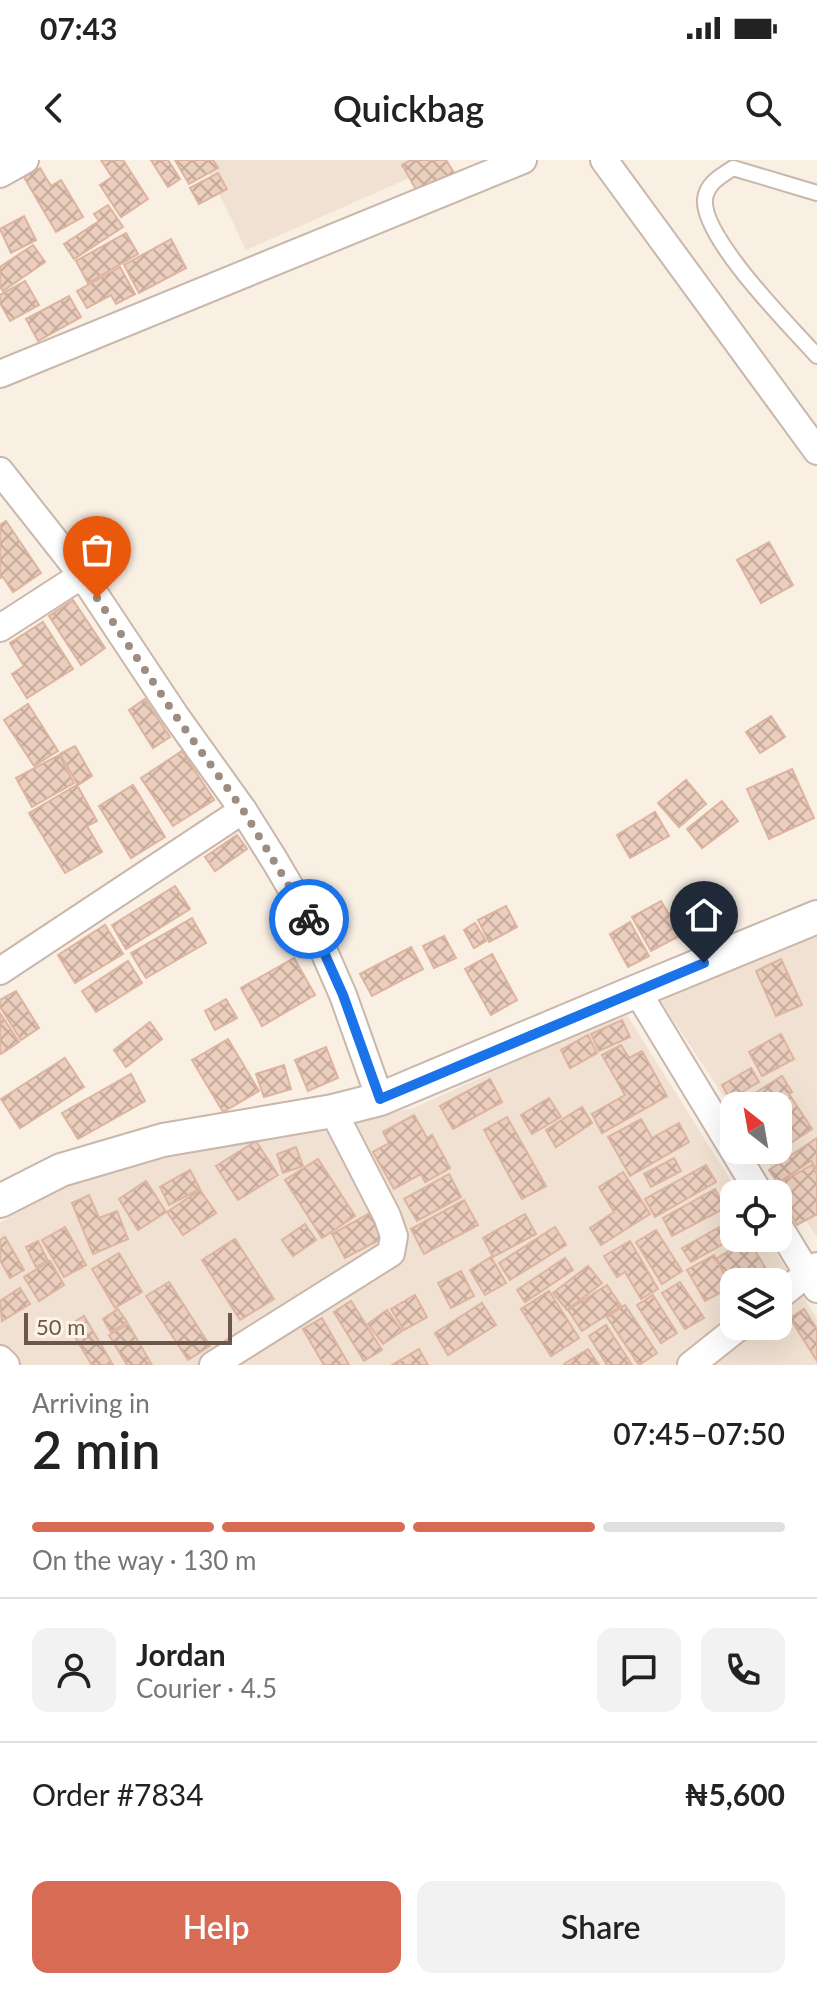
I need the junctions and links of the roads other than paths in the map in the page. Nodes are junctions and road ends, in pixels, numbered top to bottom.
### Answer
1 (25, 160) edge
2 (523, 160) edge
3 (604, 160) edge
4 (0, 174) edge
5 (817, 193) edge
6 (817, 356) edge
7 (0, 374) edge
8 (817, 451) edge
9 (0, 471) edge
10 (82, 575) junction
11 (0, 628) edge
12 (243, 810) junction
13 (817, 917) edge
14 (0, 971) edge
15 (637, 991) junction
16 (380, 1099) junction
17 (333, 1111) junction
18 (752, 1180) edge
19 (0, 1201) edge
20 (792, 1245) edge
21 (814, 1276) edge
22 (792, 1289) edge
23 (722, 1340) edge
24 (0, 1359) edge
25 (6, 1365) edge
26 (213, 1365) edge
27 (691, 1365) edge

1 - 4 street
2 - 7 street
3 - 8 street
5 - 6 lane
9 - 10 street
10 - 11 street
10 - 12 street
12 - 14 street
12 - 16 street
13 - 15 street
15 - 16 street
15 - 18 street
16 - 17 street
17 - 19 street
17 - 26 street
20 - 21 street
21 - 22 street
23 - 27 street
24 - 25 street

